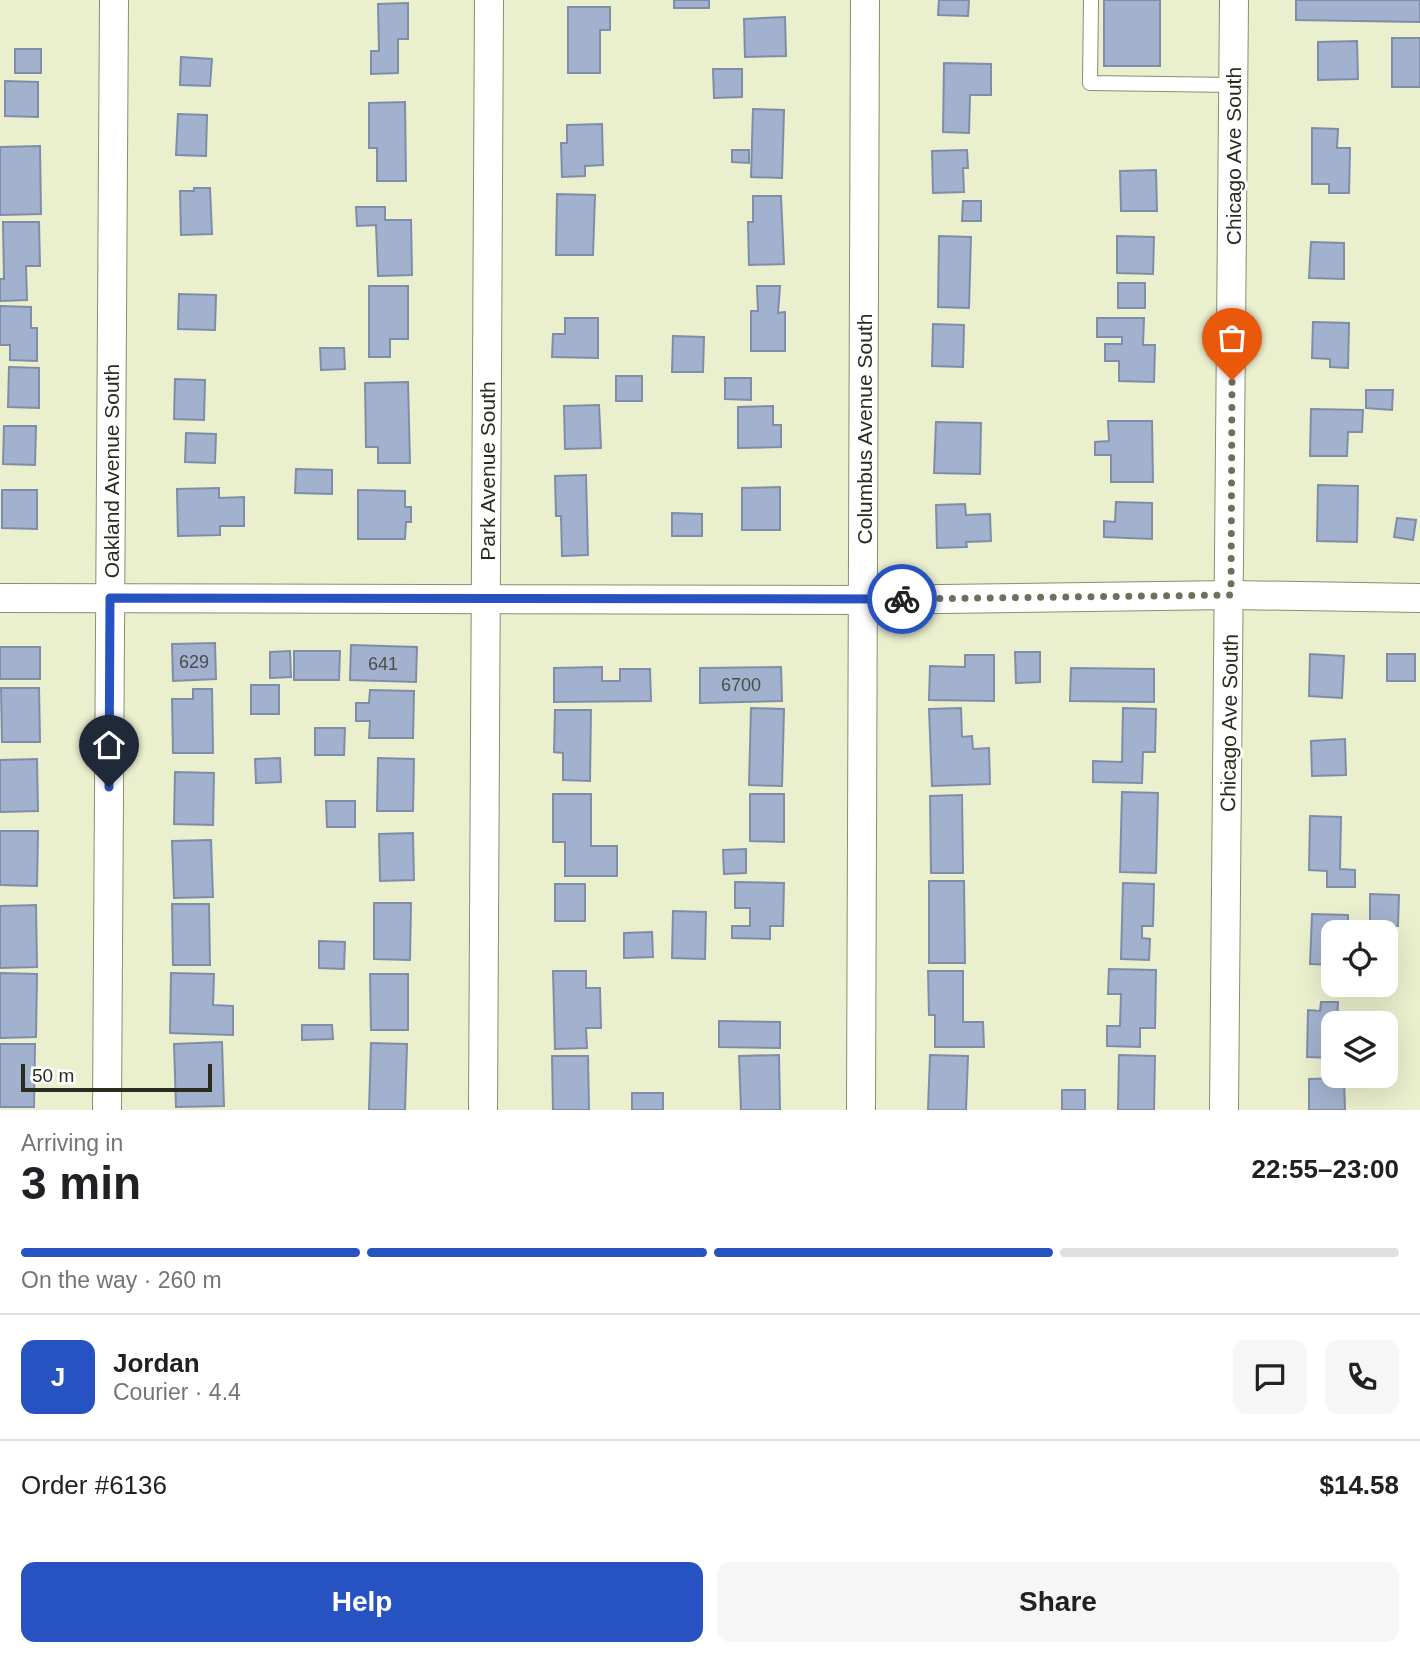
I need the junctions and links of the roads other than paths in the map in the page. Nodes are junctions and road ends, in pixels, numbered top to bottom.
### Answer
1 (114, 0) edge
2 (489, 0) edge
3 (865, 0) edge
4 (1091, 0) edge
5 (1234, 0) edge
6 (1234, 85) junction
7 (1231, 595) junction
8 (0, 598) edge
9 (110, 598) junction
10 (1420, 598) edge
11 (486, 599) junction
12 (864, 600) junction
13 (107, 1110) edge
14 (483, 1110) edge
15 (861, 1110) edge
16 (1224, 1110) edge

1 - 9 street, Oakland Avenue South
2 - 11 street, Park Avenue South
3 - 12 street, Columbus Avenue South
4 - 6 lane
5 - 6 street, Chicago Ave South
6 - 7 street, Chicago Ave South
7 - 10 street
7 - 12 street
7 - 16 street, Chicago Ave South
8 - 9 street
9 - 11 street
9 - 13 street, Oakland Avenue South
11 - 12 street
11 - 14 street, Park Avenue South
12 - 15 street, Columbus Avenue South

